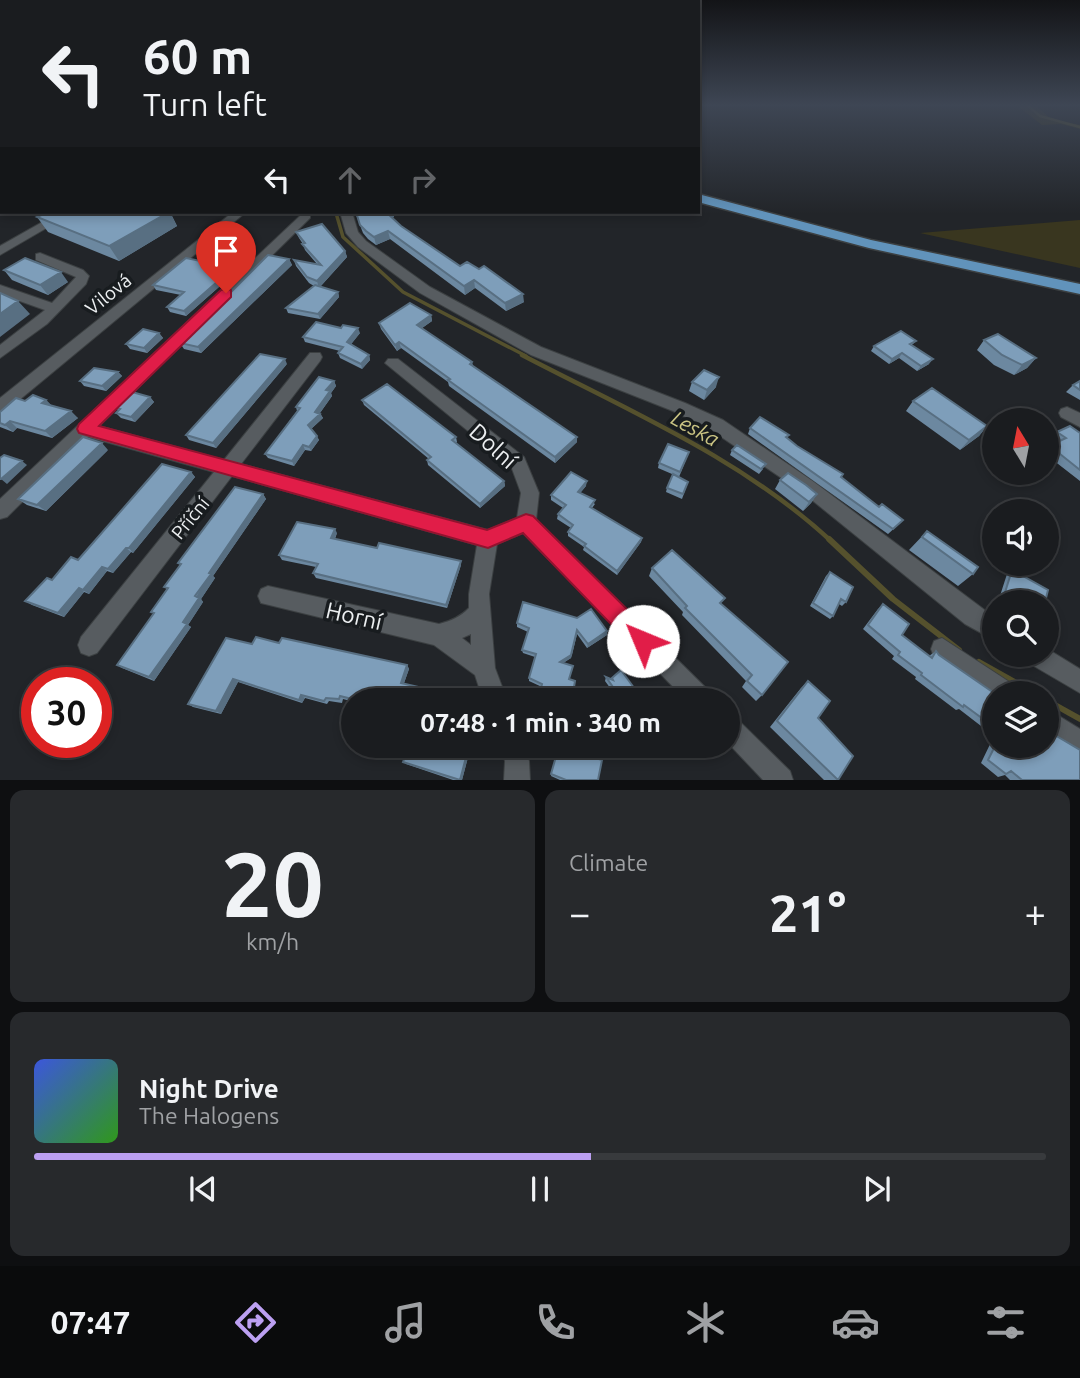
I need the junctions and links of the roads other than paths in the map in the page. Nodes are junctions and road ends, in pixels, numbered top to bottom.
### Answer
1 (700, 199) edge
2 (65, 214) edge
3 (238, 214) edge
4 (347, 214) edge
5 (306, 216) dead end
6 (0, 251) edge
7 (40, 257) dead end
8 (0, 289) edge
9 (1080, 289) edge
10 (55, 309) junction
11 (0, 353) edge
12 (315, 357) dead end
13 (393, 363) dead end
14 (0, 407) edge
15 (85, 429) junction
16 (232, 467) junction
17 (0, 511) edge
18 (526, 523) junction
19 (488, 539) junction
20 (268, 596) dead end
21 (480, 612) junction
22 (982, 621) edge
23 (439, 635) junction
24 (89, 645) dead end
25 (942, 649) dead end
26 (1056, 667) edge
27 (484, 668) junction
28 (989, 681) edge
29 (1080, 682) edge
30 (491, 688) edge
31 (690, 688) edge
32 (1059, 729) edge
33 (740, 738) edge
34 (1080, 743) edge
35 (516, 758) edge
36 (517, 779) edge
37 (780, 779) edge

1 - 9 main road
2 - 6 street
3 - 14 street, Vilová
4 - 22 street
5 - 15 street
7 - 10 street
8 - 10 street
10 - 11 street
12 - 16 street, Příční
13 - 18 street, Dolní
15 - 16 street
15 - 17 street
16 - 19 street
16 - 24 street, Příční
18 - 19 street
18 - 31 street
19 - 21 street
20 - 23 street, Horní
21 - 23 street
21 - 27 street
23 - 27 street, Horní
25 - 28 street
26 - 29 street
27 - 30 street
32 - 34 street
33 - 37 street
35 - 36 street

